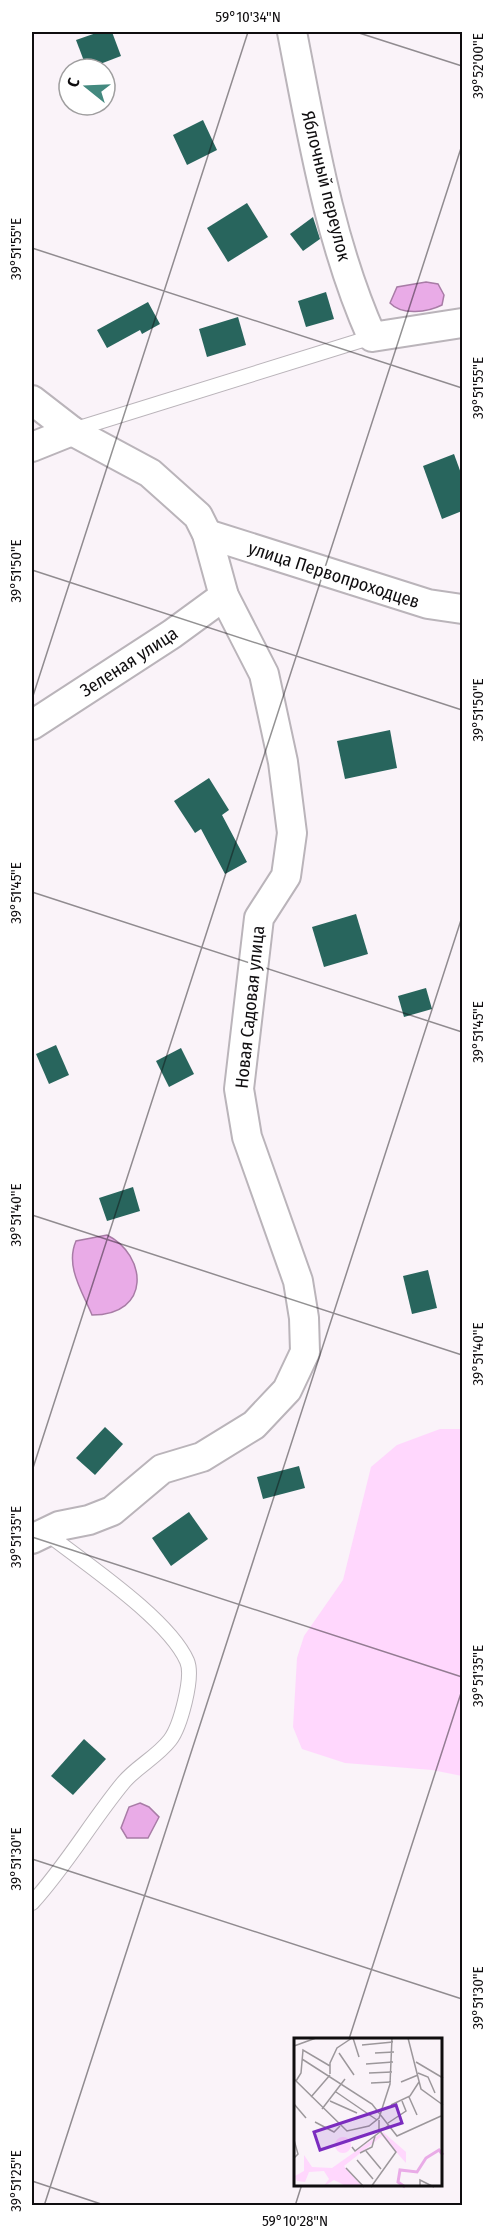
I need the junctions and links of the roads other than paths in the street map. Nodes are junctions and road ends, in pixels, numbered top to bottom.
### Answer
1 (292, 32) edge
2 (458, 330) edge
3 (372, 337) junction
4 (32, 400) edge
5 (72, 431) junction
6 (32, 447) edge
7 (207, 534) junction
8 (224, 596) junction
9 (462, 609) edge
10 (32, 725) edge
11 (45, 1532) edge
12 (32, 1903) edge

1 - 3 street, Яблочный переулок
2 - 3 street
3 - 5 lane
4 - 5 street, Новая Садовая улица
5 - 6 street
5 - 7 street, Новая Садовая улица
7 - 8 street, Новая Садовая улица
7 - 9 street, улица Первопроходцев
8 - 10 street, Зеленая улица
8 - 11 street, Новая Садовая улица
11 - 12 lane

